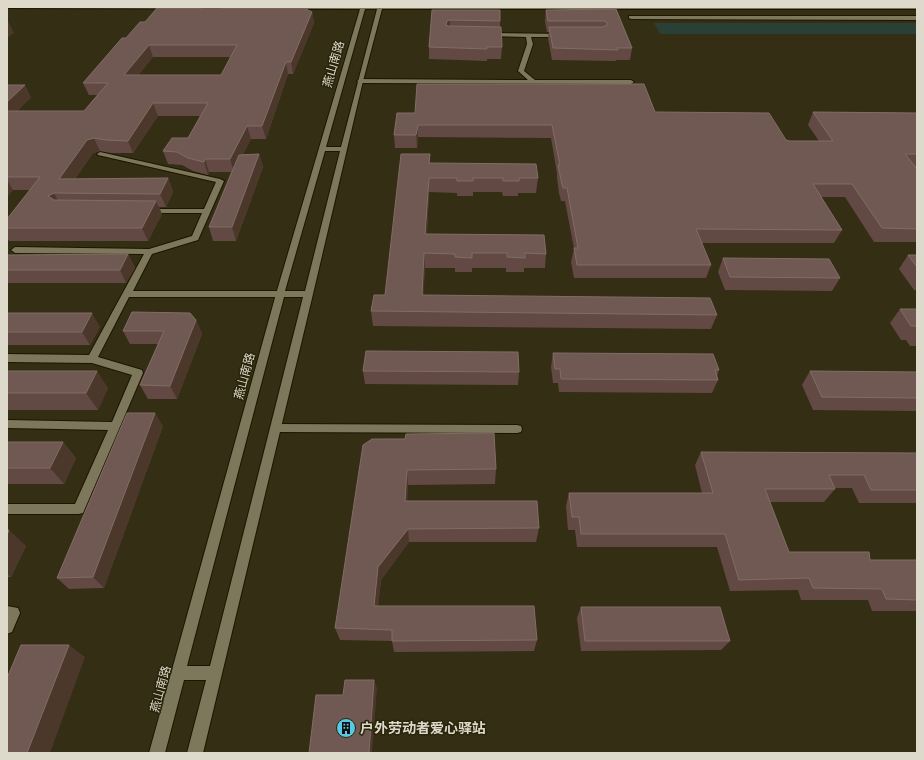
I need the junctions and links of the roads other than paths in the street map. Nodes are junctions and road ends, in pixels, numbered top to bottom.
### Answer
1 (7, 7) edge
2 (363, 7) edge
3 (379, 7) edge
4 (722, 8) junction
5 (917, 8) edge
6 (630, 18) dead end
7 (729, 18) junction
8 (917, 18) edge
9 (482, 35) edge
10 (528, 35) junction
11 (572, 35) edge
12 (351, 81) junction
13 (534, 82) junction
14 (631, 82) edge
15 (321, 149) junction
16 (344, 149) junction
17 (100, 154) dead end
18 (138, 210) edge
19 (207, 211) junction
20 (15, 250) dead end
21 (149, 252) junction
22 (126, 294) junction
23 (280, 294) junction
24 (309, 294) junction
25 (7, 358) edge
26 (92, 359) junction
27 (7, 424) edge
28 (116, 426) junction
29 (276, 428) junction
30 (517, 429) dead end
31 (7, 509) edge
32 (7, 613) edge
33 (7, 627) edge
34 (178, 673) junction
35 (215, 673) junction
36 (157, 753) edge
37 (195, 753) edge

1 - 2 street
2 - 3 street
2 - 12 street, 燕山南路
3 - 4 street
3 - 12 street, 燕山南路
4 - 5 street
4 - 7 street
6 - 7 street
7 - 8 street
9 - 10 street
10 - 11 street
10 - 13 street
12 - 13 street
12 - 15 street, 燕山南路
12 - 16 street, 燕山南路
13 - 14 street
15 - 16 street
15 - 23 street, 燕山南路
16 - 24 street, 燕山南路
17 - 19 street
18 - 19 street
19 - 21 street
20 - 21 street
21 - 22 street
22 - 23 street
22 - 26 street
23 - 24 street
23 - 34 street, 燕山南路
24 - 29 street, 燕山南路
25 - 26 street
26 - 28 street
27 - 28 street
28 - 31 street
29 - 30 street
29 - 35 street, 燕山南路
32 - 33 street
34 - 35 street
34 - 36 street, 燕山南路
35 - 37 street, 燕山南路

